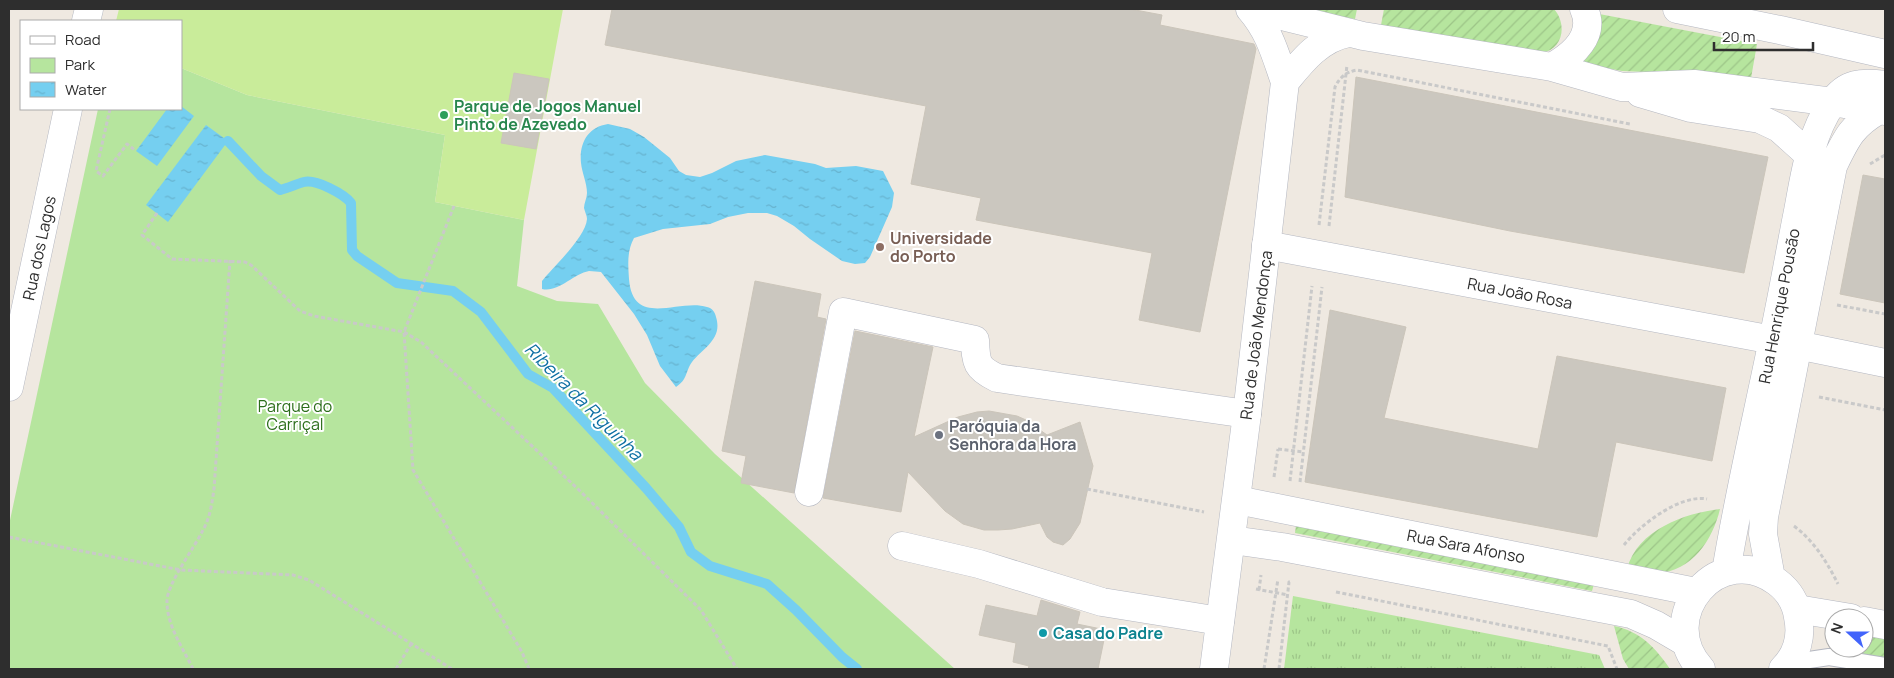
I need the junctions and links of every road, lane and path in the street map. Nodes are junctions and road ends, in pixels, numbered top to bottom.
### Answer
1 (1250, 9) edge
2 (1254, 9) edge
3 (1584, 9) edge
4 (1677, 9) edge
5 (1348, 33) junction
6 (1885, 54) edge
7 (1339, 64) dead end
8 (1552, 67) junction
9 (1346, 73) junction
10 (1285, 82) junction
11 (1622, 87) junction
12 (1833, 102) junction
13 (1883, 102) edge
14 (68, 110) edge
15 (110, 110) edge
16 (1640, 126) dead end
17 (136, 151) dead end
18 (1809, 155) junction
19 (454, 206) dead end
20 (158, 213) dead end
21 (1322, 244) junction
22 (1266, 245) junction
23 (230, 260) junction
24 (1323, 281) dead end
25 (1833, 304) dead end
26 (1885, 314) edge
27 (404, 332) junction
28 (1785, 343) junction
29 (1885, 363) edge
30 (9, 387) edge
31 (1815, 396) dead end
32 (1885, 410) edge
33 (1247, 414) junction
34 (1269, 448) dead end
35 (1278, 449) junction
36 (1293, 451) junction
37 (1303, 452) junction
38 (1274, 484) dead end
39 (1290, 486) dead end
40 (1299, 487) dead end
41 (1087, 489) dead end
42 (809, 492) dead end
43 (1711, 494) dead end
44 (1234, 519) junction
45 (1789, 522) dead end
46 (9, 536) edge
47 (902, 546) dead end
48 (1620, 550) dead end
49 (181, 570) junction
50 (1262, 570) dead end
51 (1279, 570) dead end
52 (1726, 572) junction
53 (1772, 578) junction
54 (1299, 584) dead end
55 (1839, 586) dead end
56 (1251, 588) dead end
57 (1259, 590) junction
58 (1328, 590) dead end
59 (1696, 592) junction
60 (1277, 593) junction
61 (1288, 595) junction
62 (1797, 609) junction
63 (1824, 614) edge
64 (1220, 621) junction
65 (1685, 642) junction
66 (411, 644) junction
67 (1786, 666) edge
68 (1885, 666) edge
69 (193, 669) edge
70 (396, 669) edge
71 (452, 669) edge
72 (529, 669) edge
73 (737, 669) edge
74 (1214, 669) edge
75 (1264, 669) edge
76 (1279, 669) edge
77 (1617, 669) edge
78 (1701, 669) edge

1 - 10 street, Rua de João Mendonça
2 - 5 street
3 - 8 street
4 - 6 street
5 - 8 street
5 - 10 street
7 - 9 path
8 - 11 street
9 - 16 path
9 - 21 path
9 - 21 path
10 - 22 street, Rua de João Mendonça
11 - 12 street
11 - 18 street
12 - 13 street, Rua Henrique Pousão
12 - 18 street, Rua Henrique Pousão
13 - 28 street, Rua Henrique Pousão
14 - 30 street, Rua dos Lagos
15 - 17 path
18 - 28 street, Rua Henrique Pousão
19 - 27 path
20 - 23 path
21 - 22 street, Rua João Rosa
21 - 28 street, Rua João Rosa
21 - 36 path
22 - 33 street, Rua de João Mendonça
23 - 27 path
23 - 49 path
24 - 37 path
25 - 26 path
27 - 72 path
27 - 73 path
28 - 29 street, Rua João Rosa
28 - 52 street, Rua Henrique Pousão
28 - 53 street, Rua Henrique Pousão
31 - 32 path
33 - 42 street
33 - 44 street, Rua de João Mendonça
34 - 35 path
35 - 36 path
35 - 38 path
36 - 37 path
36 - 39 path
37 - 40 path
41 - 44 path
43 - 48 path
44 - 59 street, Rua Sara Afonso
44 - 64 street, Rua de João Mendonça
44 - 65 street
45 - 55 path
46 - 49 path
47 - 64 street
49 - 66 path
49 - 69 path
50 - 57 path
51 - 60 path
52 - 53 street
52 - 59 street
53 - 62 street
54 - 61 path
56 - 57 path
57 - 60 path
58 - 77 path
59 - 65 street
60 - 61 path
60 - 75 path
61 - 76 path
62 - 63 street
62 - 67 street
64 - 74 street, Rua de João Mendonça
65 - 78 street
66 - 70 path
66 - 71 path
67 - 68 lane

